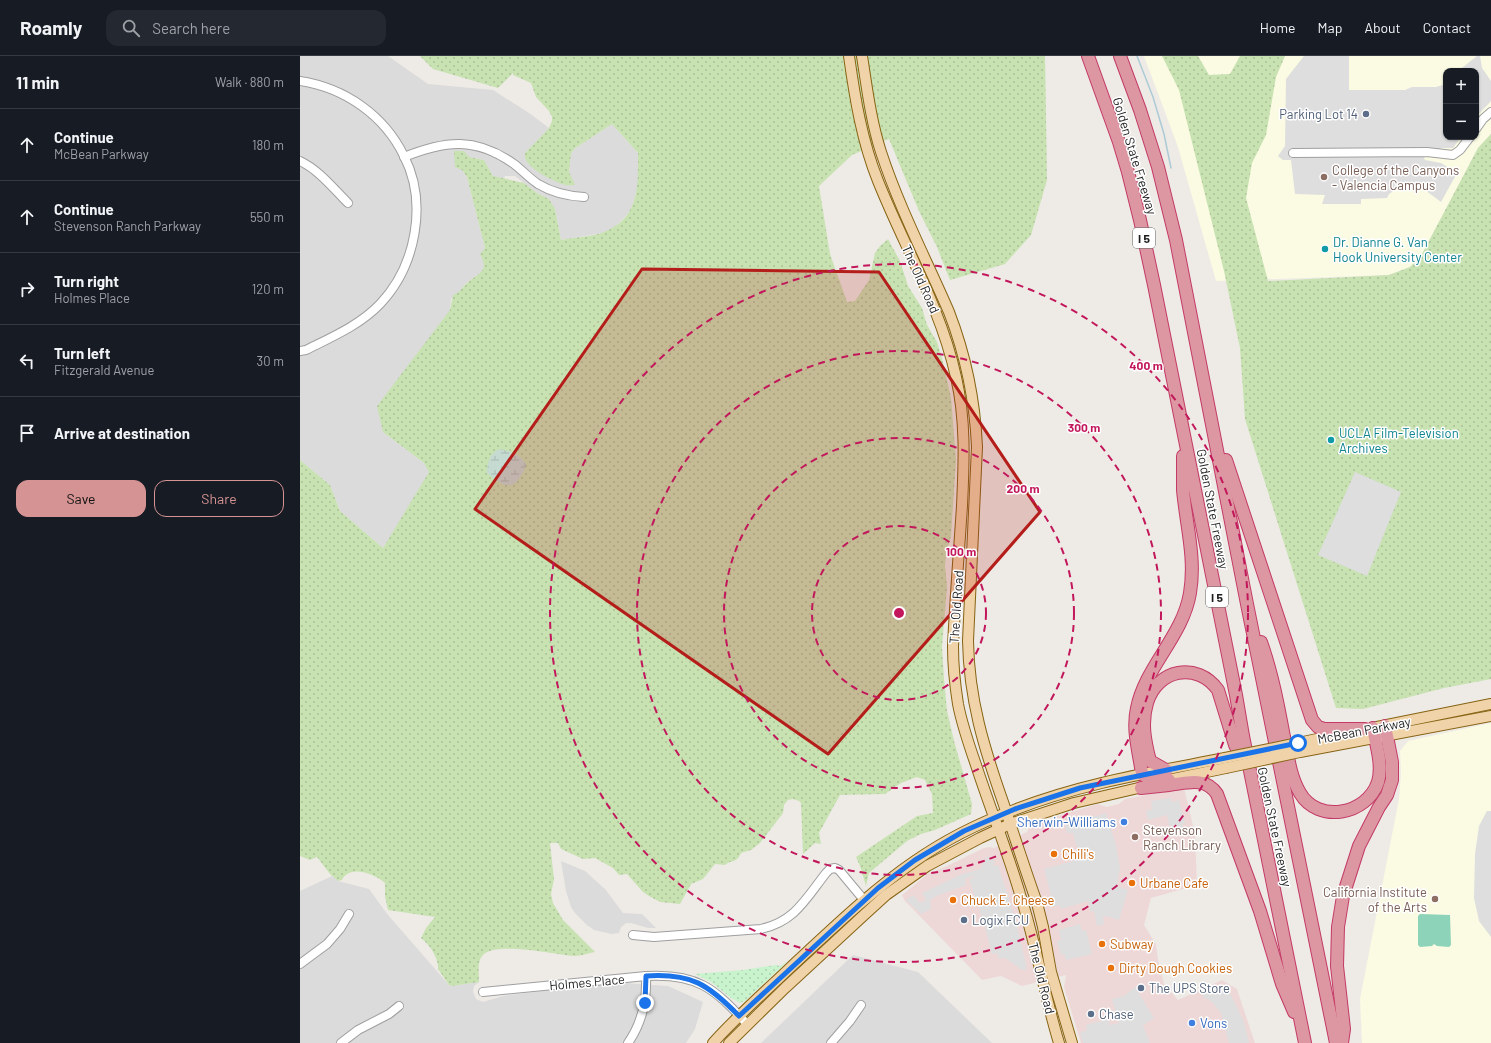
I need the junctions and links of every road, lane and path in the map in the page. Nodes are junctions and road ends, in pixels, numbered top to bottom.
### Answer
1 (849, 56) edge
2 (862, 56) edge
3 (1088, 56) edge
4 (1120, 56) edge
5 (300, 81) edge
6 (1491, 112) edge
7 (1479, 125) edge
8 (1468, 140) edge
9 (1293, 153) dead end
10 (404, 157) junction
11 (300, 161) edge
12 (584, 197) dead end
13 (348, 203) dead end
14 (300, 351) edge
15 (1211, 419) junction
16 (1182, 425) junction
17 (1247, 604) junction
18 (1491, 704) edge
19 (1491, 716) edge
20 (1377, 731) junction
21 (1250, 770) junction
22 (1142, 774) junction
23 (1168, 775) junction
24 (1141, 788) junction
25 (1006, 812) junction
26 (994, 818) junction
27 (1010, 824) junction
28 (998, 830) junction
29 (864, 900) junction
30 (349, 914) dead end
31 (633, 935) dead end
32 (300, 964) edge
33 (646, 976) junction
34 (482, 992) dead end
35 (861, 1005) dead end
36 (399, 1006) dead end
37 (739, 1016) junction
38 (747, 1024) junction
39 (1305, 1041) edge
40 (341, 1043) edge
41 (628, 1043) edge
42 (713, 1043) edge
43 (729, 1043) edge
44 (831, 1043) edge
45 (1059, 1043) edge
46 (1072, 1043) edge
47 (1336, 1043) edge
48 (1342, 1043) edge

1 - 26 main road, The Old Road
2 - 25 main road, The Old Road
3 - 16 highway, Golden State Freeway / I 5
4 - 15 highway, Golden State Freeway / I 5
5 - 10 street
6 - 7 street
8 - 9 street
10 - 12 street
10 - 14 street
11 - 13 street
15 - 17 highway, Golden State Freeway / I 5
15 - 20 highway
16 - 21 highway, Golden State Freeway / I 5
16 - 22 highway
17 - 20 highway
17 - 47 highway, Golden State Freeway / I 5
18 - 20 main road, McBean Parkway
19 - 20 main road, McBean Parkway
20 - 23 main road, McBean Parkway, bridge
20 - 48 highway
21 - 23 highway
21 - 39 highway, Golden State Freeway / I 5
22 - 23 highway
22 - 25 main road
23 - 24 main road, McBean Parkway
24 - 27 main road, McBean Parkway
24 - 39 highway
25 - 26 main road
25 - 27 main road, The Old Road
26 - 28 main road, The Old Road
26 - 29 main road
27 - 28 main road, McBean Parkway
27 - 46 main road, The Old Road
28 - 38 main road, McBean Parkway
28 - 45 main road, The Old Road
29 - 31 street
29 - 37 main road
30 - 32 street
33 - 34 street, Holmes Place
33 - 37 street, Holmes Place
33 - 41 street
35 - 44 street
36 - 40 street
37 - 38 street, Holmes Place
37 - 42 main road
38 - 43 main road, McBean Parkway

